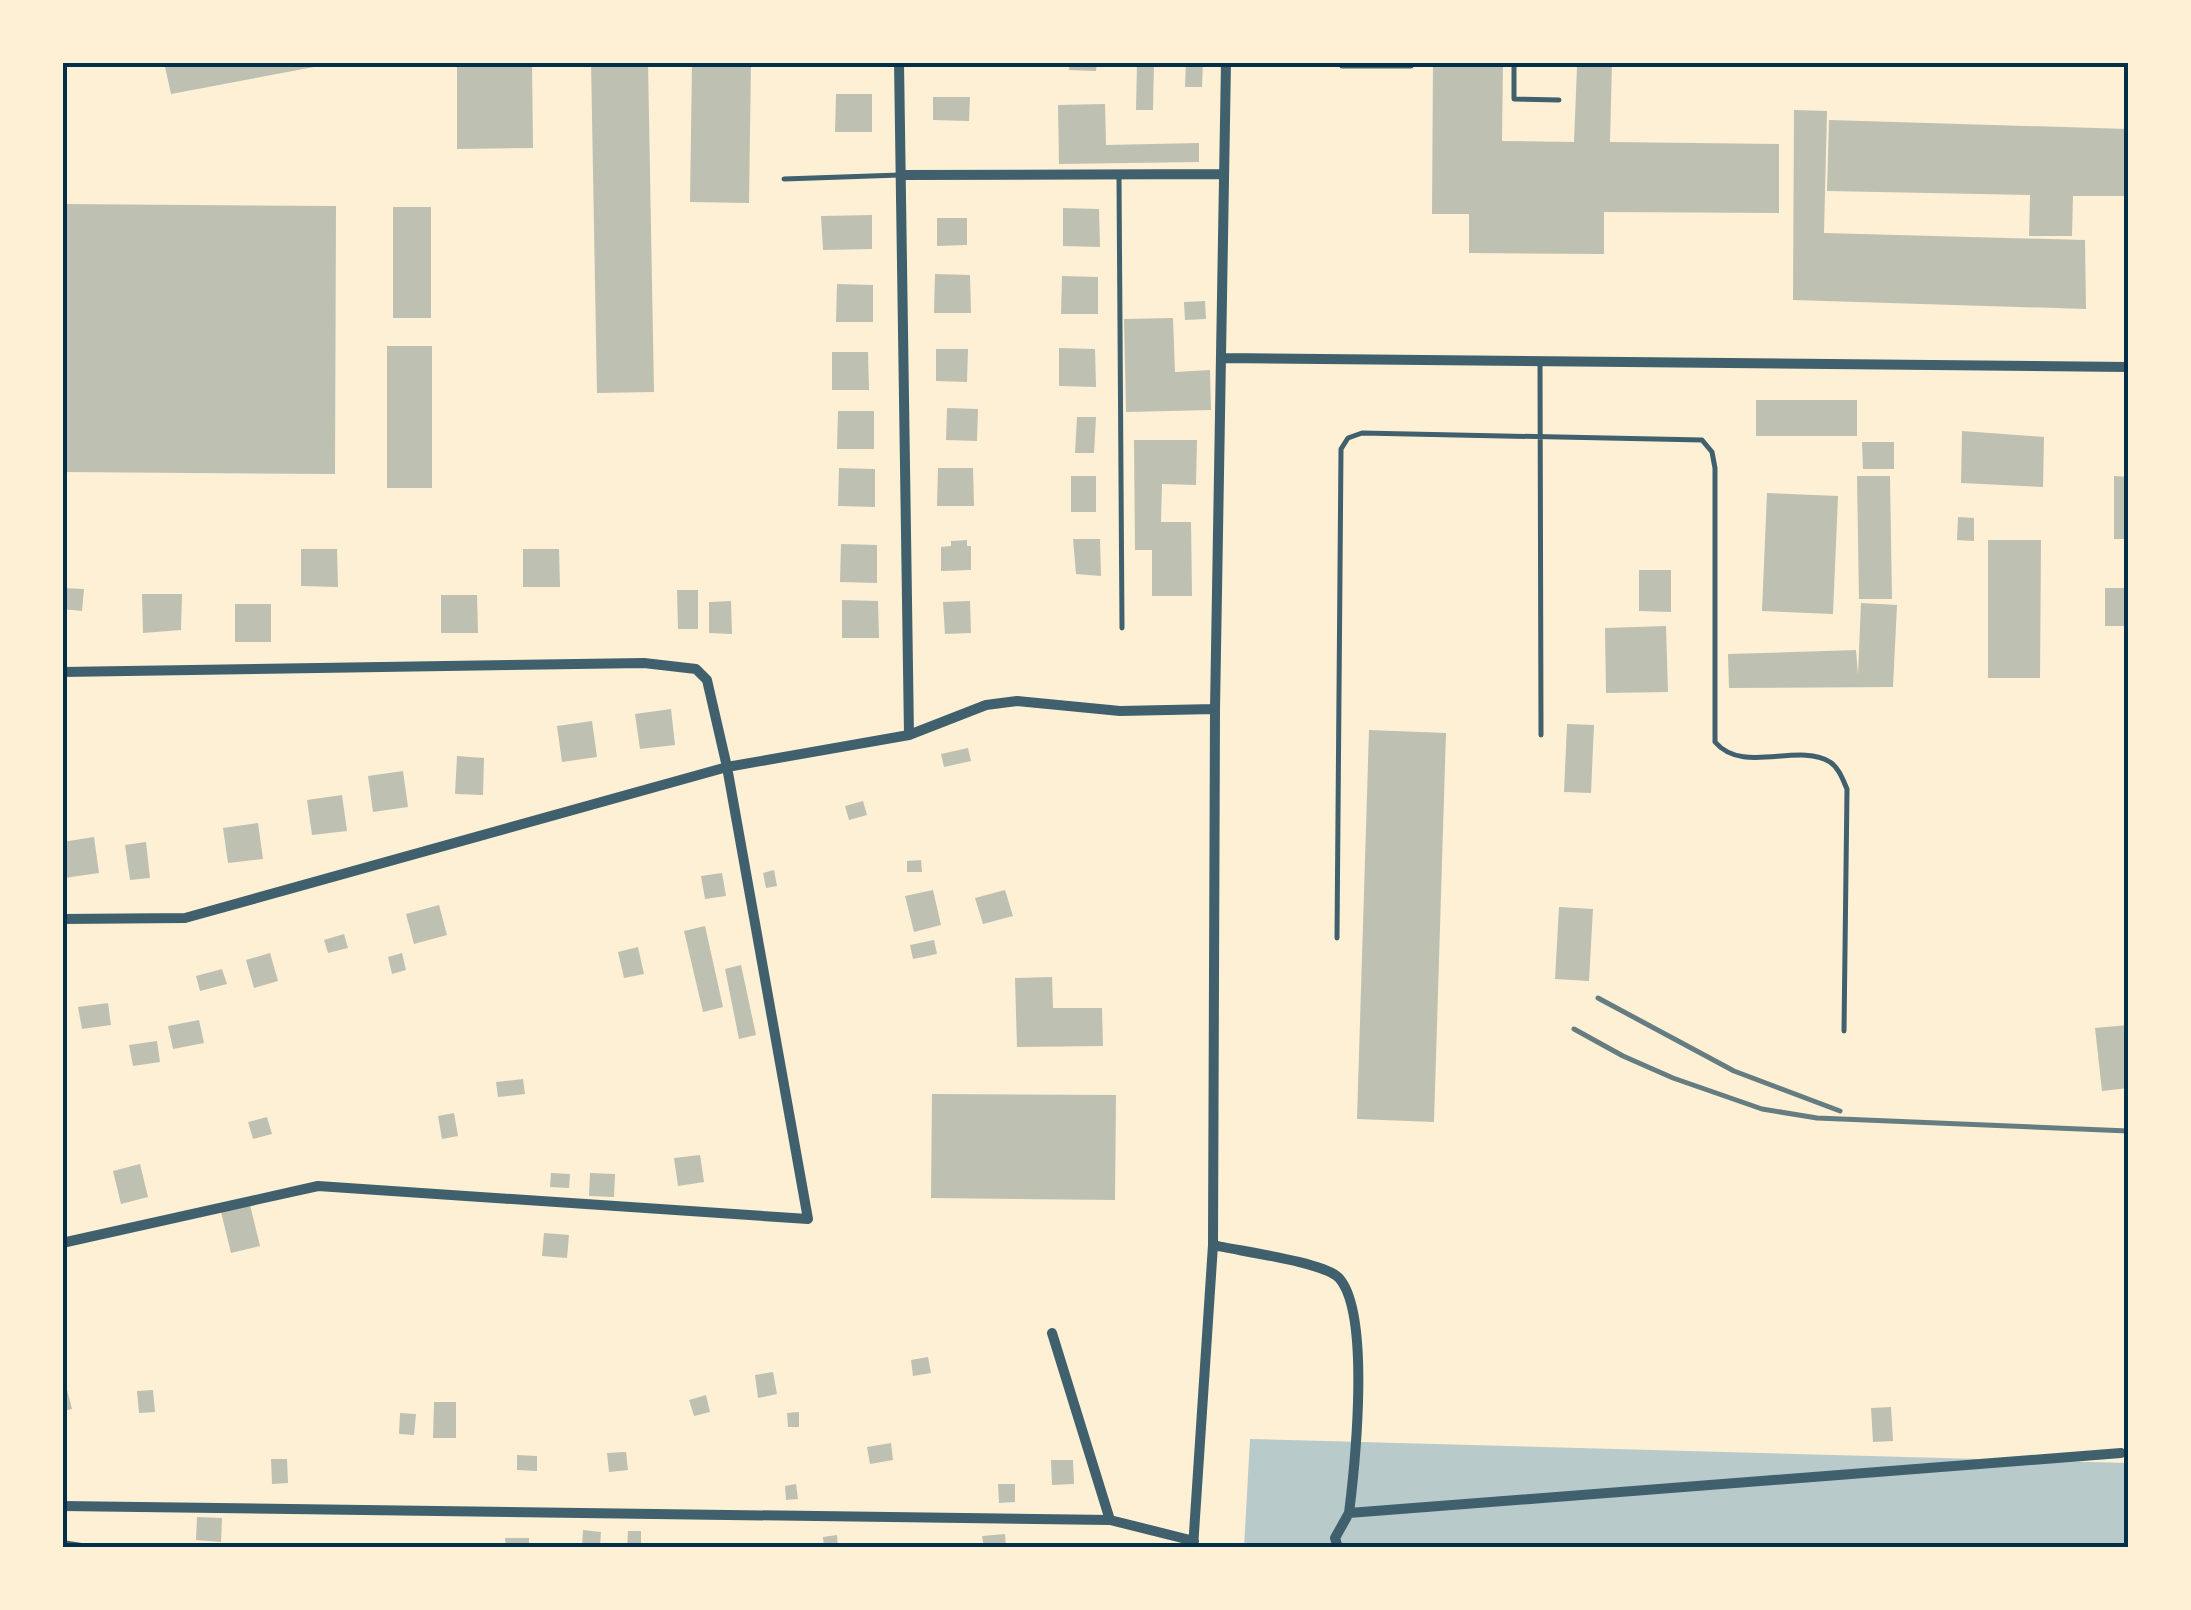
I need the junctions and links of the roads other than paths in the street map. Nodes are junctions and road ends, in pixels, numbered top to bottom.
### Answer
1 (899, 62) edge
2 (1226, 62) edge
3 (1342, 62) edge
4 (1411, 62) edge
5 (1514, 62) edge
6 (1559, 100) dead end
7 (1119, 174) junction
8 (1223, 174) junction
9 (900, 175) junction
10 (784, 179) dead end
11 (1223, 358) junction
12 (1540, 361) junction
13 (2128, 367) edge
14 (1540, 436) junction
15 (1122, 628) dead end
16 (62, 672) edge
17 (1215, 709) junction
18 (908, 735) junction
19 (1541, 735) dead end
20 (728, 768) junction
21 (62, 920) edge
22 (1337, 938) dead end
23 (1844, 1031) dead end
24 (62, 1243) edge
25 (1213, 1246) junction
26 (1052, 1333) dead end
27 (2121, 1453) dead end
28 (62, 1506) edge
29 (1349, 1514) junction
30 (1110, 1520) junction
31 (62, 1544) edge
32 (1194, 1544) edge
33 (81, 1548) edge
34 (1338, 1548) edge

1 - 9 street
2 - 8 street
3 - 4 lane
5 - 6 lane
7 - 8 street
7 - 9 street
7 - 15 lane
8 - 11 street
9 - 10 lane
9 - 18 street
11 - 12 street
11 - 17 street
12 - 13 street
12 - 14 lane
14 - 19 lane
14 - 22 lane
14 - 23 lane
16 - 20 street
17 - 18 street
17 - 25 street
18 - 20 street
20 - 21 street
20 - 24 street
25 - 29 street
25 - 32 street
26 - 30 street
27 - 29 street
28 - 30 street
29 - 34 street
30 - 32 street
31 - 33 street

